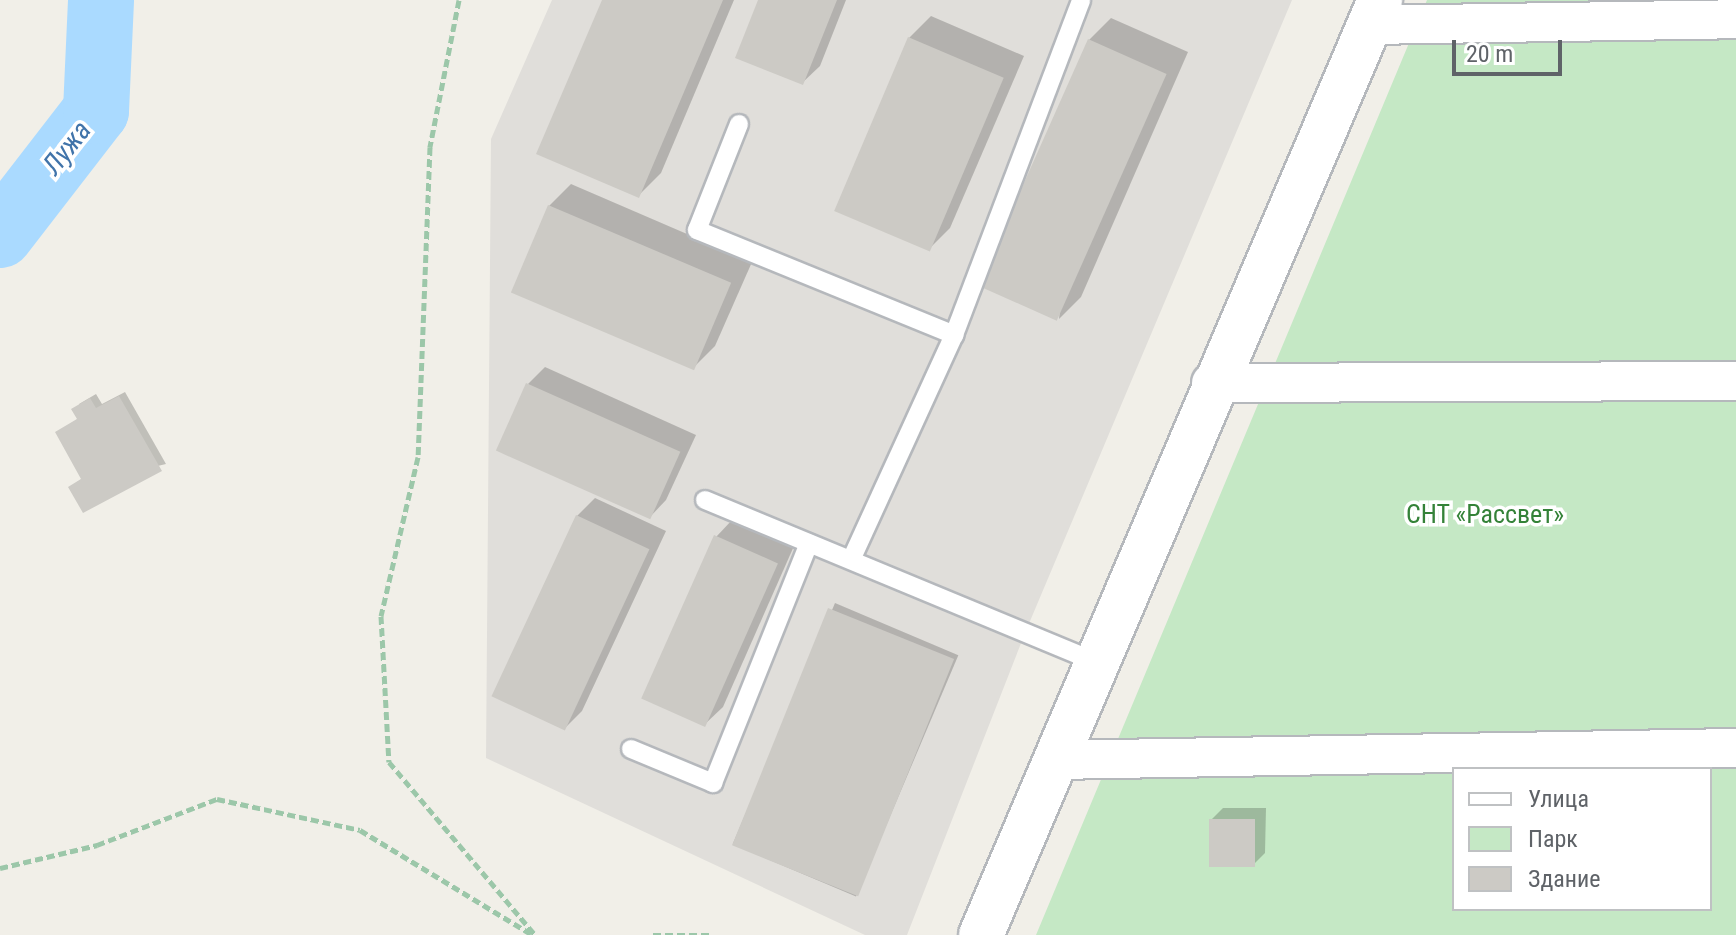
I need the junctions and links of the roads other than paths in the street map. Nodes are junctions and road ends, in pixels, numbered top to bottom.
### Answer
1 (1081, 0) edge
2 (1374, 13) edge
3 (1736, 19) edge
4 (739, 124) dead end
5 (954, 335) junction
6 (1736, 381) edge
7 (1211, 383) junction
8 (705, 500) dead end
9 (809, 543) junction
10 (851, 560) junction
11 (1096, 662) junction
12 (1736, 748) edge
13 (631, 749) dead end
14 (1055, 760) junction
15 (981, 935) edge

1 - 5 lane
2 - 3 street
2 - 7 main road
4 - 5 lane
5 - 10 lane
6 - 7 street
7 - 11 main road
8 - 9 lane
9 - 10 lane
9 - 13 lane
10 - 11 lane
11 - 14 main road
12 - 14 street
14 - 15 main road

